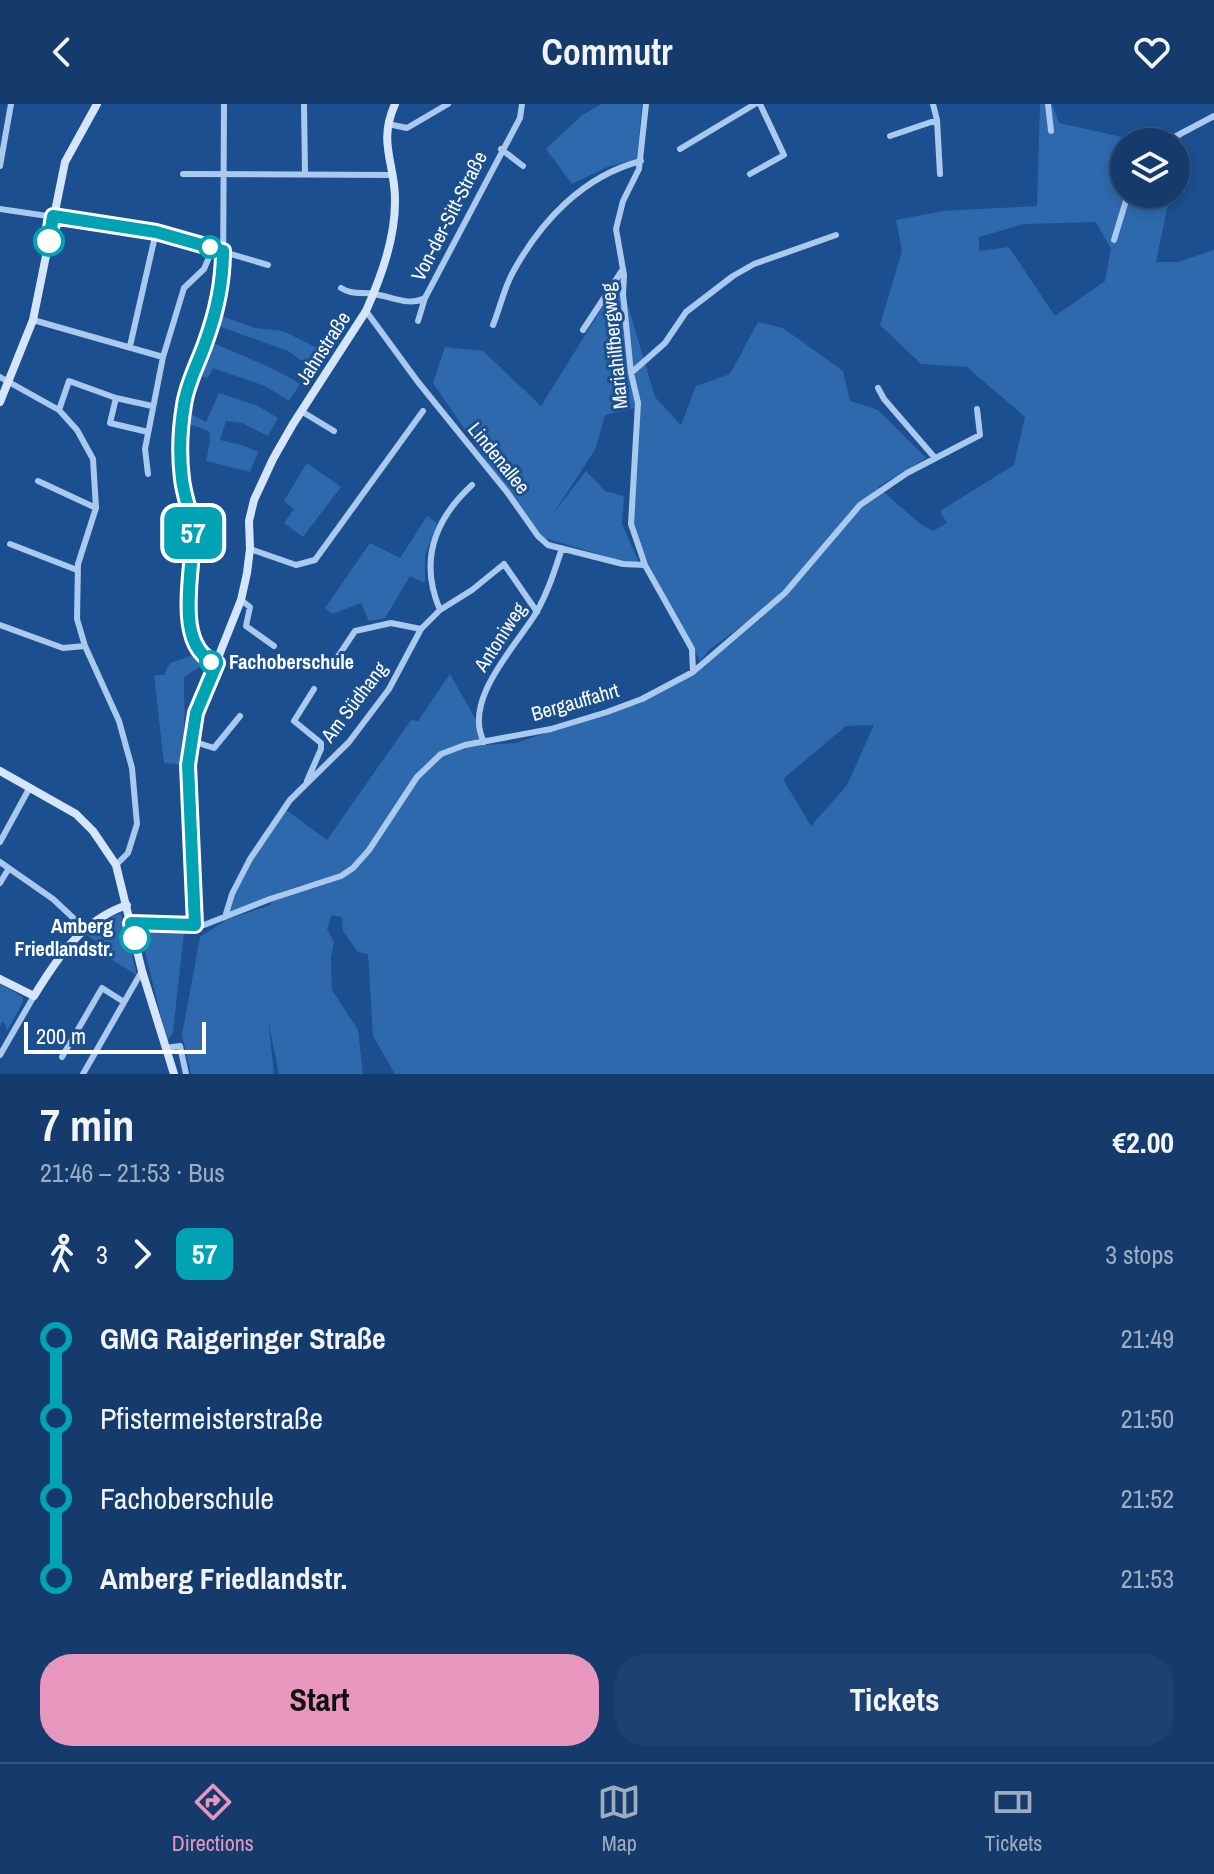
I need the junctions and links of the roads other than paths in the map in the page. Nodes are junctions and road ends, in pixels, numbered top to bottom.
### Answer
1 (11, 104) edge
2 (97, 104) edge
3 (224, 104) edge
4 (304, 104) edge
5 (395, 104) edge
6 (448, 104) edge
7 (522, 104) edge
8 (646, 104) edge
9 (758, 104) edge
10 (933, 104) edge
11 (1048, 104) edge
12 (1214, 116) edge
13 (937, 120) junction
14 (388, 124) junction
15 (1190, 129) edge
16 (1051, 131) dead end
17 (890, 136) dead end
18 (501, 149) junction
19 (680, 149) dead end
20 (641, 161) junction
21 (0, 166) edge
22 (523, 166) dead end
23 (183, 174) dead end
24 (305, 174) junction
25 (750, 174) dead end
26 (940, 174) dead end
27 (223, 175) junction
28 (393, 175) junction
29 (1124, 208) edge
30 (0, 209) edge
31 (53, 216) junction
32 (156, 232) junction
33 (836, 235) dead end
34 (1114, 240) dead end
35 (213, 248) junction
36 (223, 251) junction
37 (268, 265) dead end
38 (623, 269) junction
39 (341, 288) dead end
40 (373, 294) junction
41 (425, 298) junction
42 (366, 311) junction
43 (33, 320) junction
44 (418, 321) dead end
45 (493, 325) dead end
46 (583, 330) dead end
47 (130, 346) junction
48 (163, 357) junction
49 (631, 373) junction
50 (0, 377) edge
51 (9, 382) junction
52 (878, 388) dead end
53 (116, 398) junction
54 (0, 402) edge
55 (152, 406) junction
56 (59, 410) junction
57 (301, 411) junction
58 (423, 411) dead end
59 (968, 415) dead end
60 (334, 431) dead end
61 (148, 432) junction
62 (935, 458) junction
63 (148, 474) dead end
64 (38, 481) dead end
65 (472, 485) dead end
66 (96, 508) junction
67 (10, 544) dead end
68 (562, 548) junction
69 (250, 549) junction
70 (645, 565) junction
71 (77, 570) junction
72 (241, 600) junction
73 (440, 610) junction
74 (537, 612) junction
75 (0, 625) edge
76 (421, 629) junction
77 (85, 646) junction
78 (274, 646) dead end
79 (337, 658) dead end
80 (217, 663) junction
81 (693, 672) junction
82 (314, 689) dead end
83 (240, 716) dead end
84 (294, 721) junction
85 (287, 731) dead end
86 (192, 741) junction
87 (484, 742) junction
88 (0, 771) edge
89 (30, 787) junction
90 (303, 788) junction
91 (0, 842) edge
92 (0, 862) edge
93 (116, 865) junction
94 (9, 868) junction
95 (0, 883) edge
96 (127, 905) junction
97 (225, 917) junction
98 (131, 923) junction
99 (195, 925) junction
100 (85, 929) junction
101 (142, 971) junction
102 (0, 979) edge
103 (34, 996) junction
104 (124, 1002) junction
105 (165, 1048) junction
106 (0, 1055) edge
107 (62, 1057) dead end
108 (83, 1074) edge
109 (174, 1074) edge
110 (186, 1074) edge

1 - 21 street
2 - 31 street
3 - 27 street
4 - 24 street
5 - 14 street, Jahnstraße
6 - 14 street
7 - 18 street, Von-der-Sitt-Straße
8 - 20 street, Mariahilfbergweg
9 - 19 street
9 - 25 street
10 - 13 street
11 - 16 street
12 - 15 street
13 - 17 street
13 - 26 street
14 - 28 street, Jahnstraße
18 - 22 street, Von-der-Sitt-Straße
18 - 41 street, Von-der-Sitt-Straße
20 - 38 street, Mariahilfbergweg
20 - 45 street
23 - 27 street
24 - 27 street
24 - 28 street
27 - 36 street
28 - 40 street, Jahnstraße
29 - 34 street
30 - 31 street
31 - 32 street
31 - 43 street
32 - 35 street
32 - 47 street
33 - 49 street
35 - 36 street
35 - 48 street
36 - 37 street
36 - 80 street
38 - 46 street
38 - 49 street, Mariahilfbergweg
39 - 40 street, Von-der-Sitt-Straße
40 - 41 street, Von-der-Sitt-Straße
40 - 42 street, Jahnstraße
41 - 44 street, Von-der-Sitt-Straße
42 - 57 street, Jahnstraße
42 - 68 street, Lindenallee
43 - 47 street
43 - 51 street
47 - 48 street
48 - 55 street
49 - 70 street, Mariahilfbergweg
50 - 51 street
51 - 54 street
51 - 56 street
52 - 62 street
53 - 55 street
53 - 56 street
53 - 61 street
55 - 61 street
56 - 66 street
57 - 60 street
57 - 69 street, Jahnstraße
58 - 69 street
59 - 62 street, Bergauffahrt
61 - 63 street
62 - 81 street, Bergauffahrt
64 - 66 street
65 - 73 street
66 - 71 street
67 - 71 street
68 - 70 street, Lindenallee
68 - 74 street, Antoniweg
69 - 72 street, Jahnstraße
70 - 81 street, Mariahilfbergweg
71 - 77 street
72 - 78 street
72 - 80 street, Jahnstraße
73 - 74 street, Am Südhang
73 - 76 street, Am Südhang
74 - 87 street, Antoniweg
75 - 77 street
76 - 79 street, Am Südhang
76 - 90 street, Am Südhang
77 - 93 street
80 - 86 street, Jahnstraße
81 - 87 street, Bergauffahrt
82 - 84 street, Am Südhang
83 - 86 street
84 - 85 street, Am Südhang
84 - 90 street, Am Südhang
86 - 99 street, Jahnstraße
87 - 97 street, Bergauffahrt
88 - 89 street
89 - 91 street
89 - 93 street
90 - 97 street, Am Südhang
92 - 94 street
93 - 96 street
94 - 95 street
94 - 100 street
96 - 98 street
96 - 100 street
97 - 99 street, Bergauffahrt
98 - 99 street, Bergauffahrt
98 - 101 street
100 - 103 street
101 - 104 street
101 - 105 street
102 - 103 street
103 - 106 street
104 - 107 street
104 - 108 street
105 - 109 street
105 - 110 street

